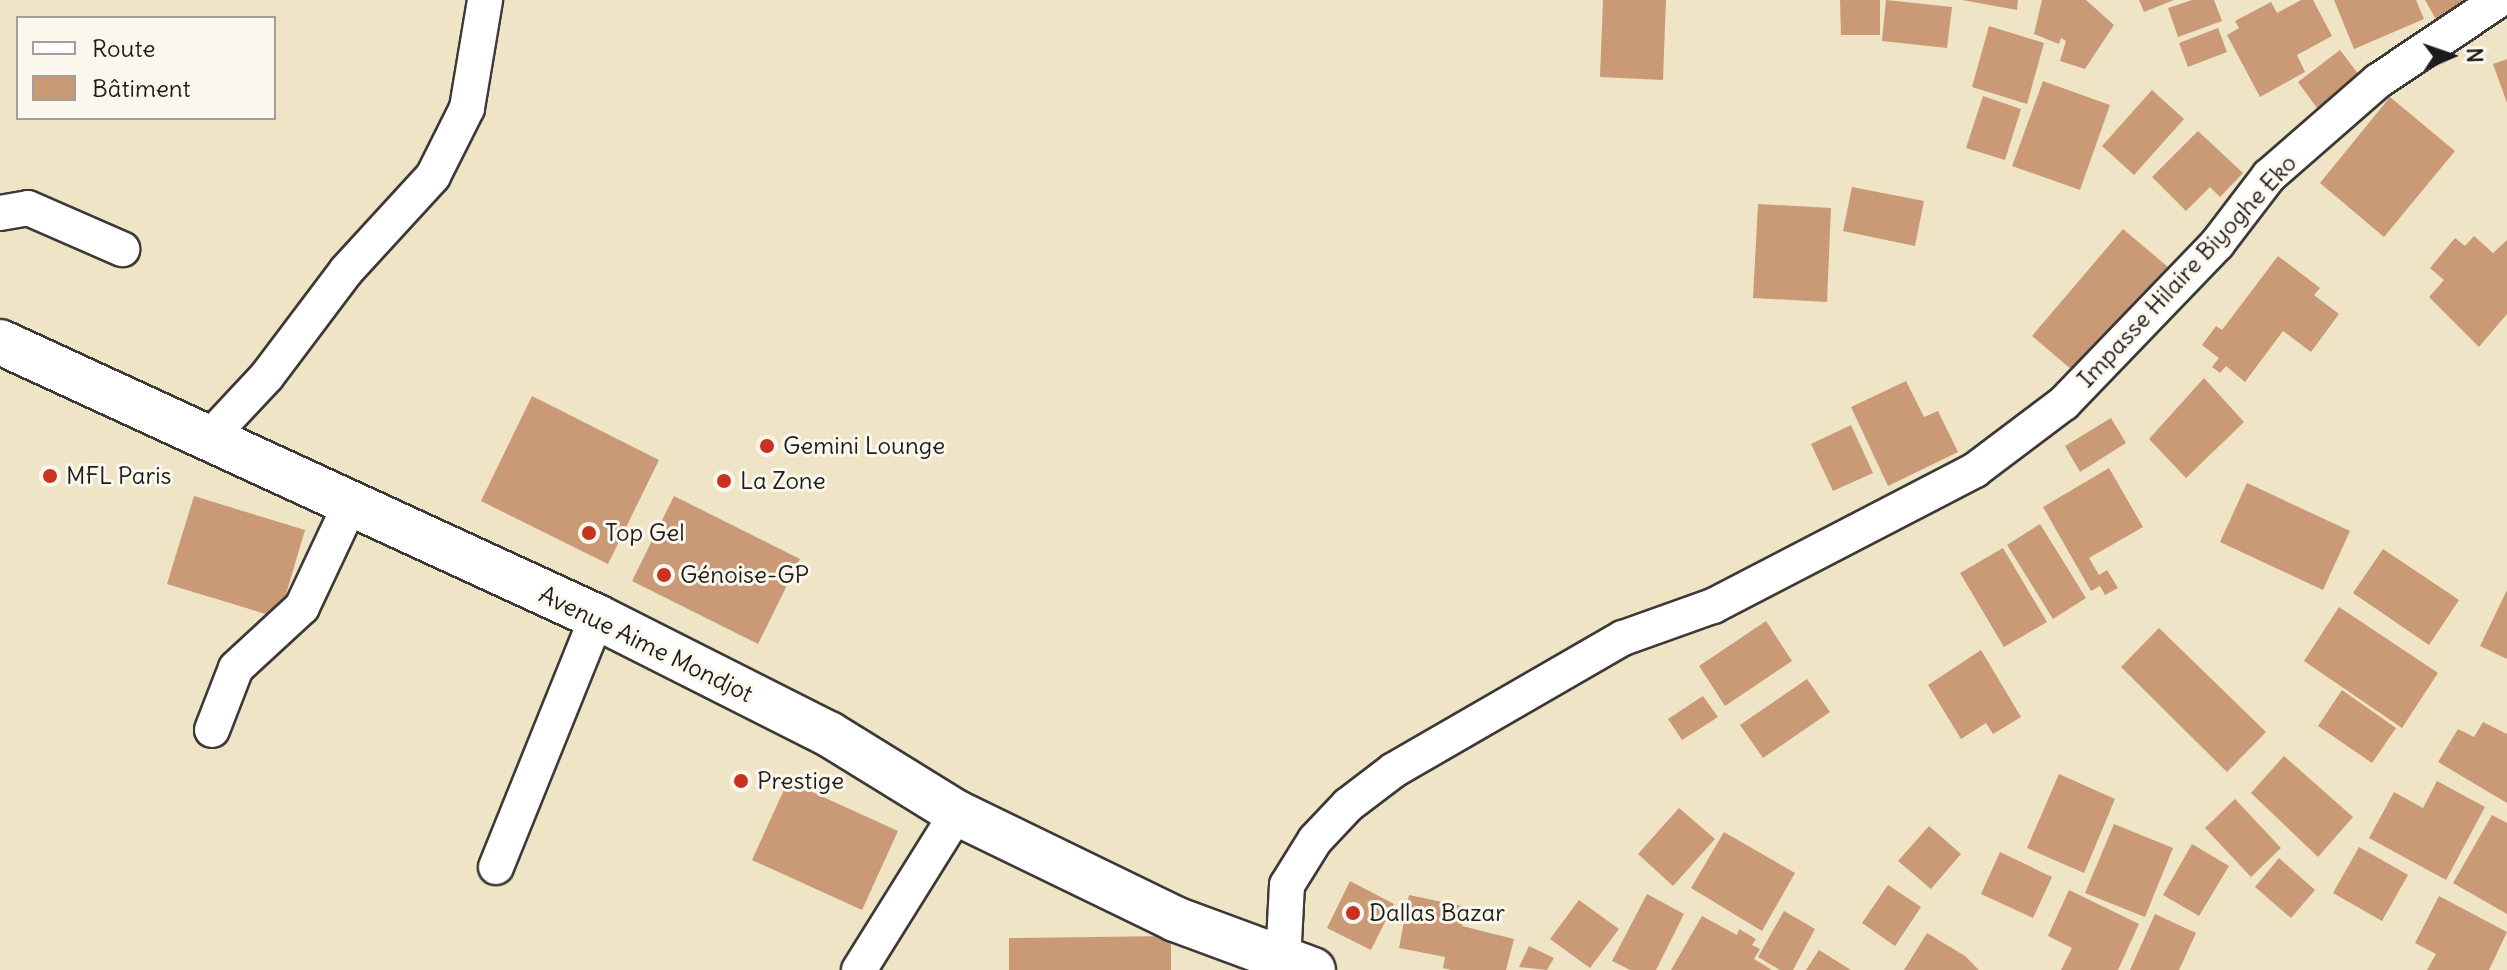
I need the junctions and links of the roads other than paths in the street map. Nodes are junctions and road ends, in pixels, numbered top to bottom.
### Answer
1 (485, 0) edge
2 (2499, 0) edge
3 (0, 213) edge
4 (122, 249) dead end
5 (0, 342) edge
6 (210, 437) junction
7 (349, 507) junction
8 (597, 617) junction
9 (212, 730) dead end
10 (957, 813) junction
11 (496, 867) dead end
12 (1292, 967) edge
13 (859, 970) edge

1 - 6 street
2 - 12 street, Impasse Hilaire Biyoghe Eko
3 - 4 street
5 - 6 main road, Avenue Aime Mondjot
6 - 7 main road, Avenue Aime Mondjot
7 - 8 main road, Avenue Aime Mondjot
7 - 9 street
8 - 10 main road, Avenue Aime Mondjot
8 - 11 street
10 - 12 main road, Avenue Aime Mondjot
10 - 13 street

